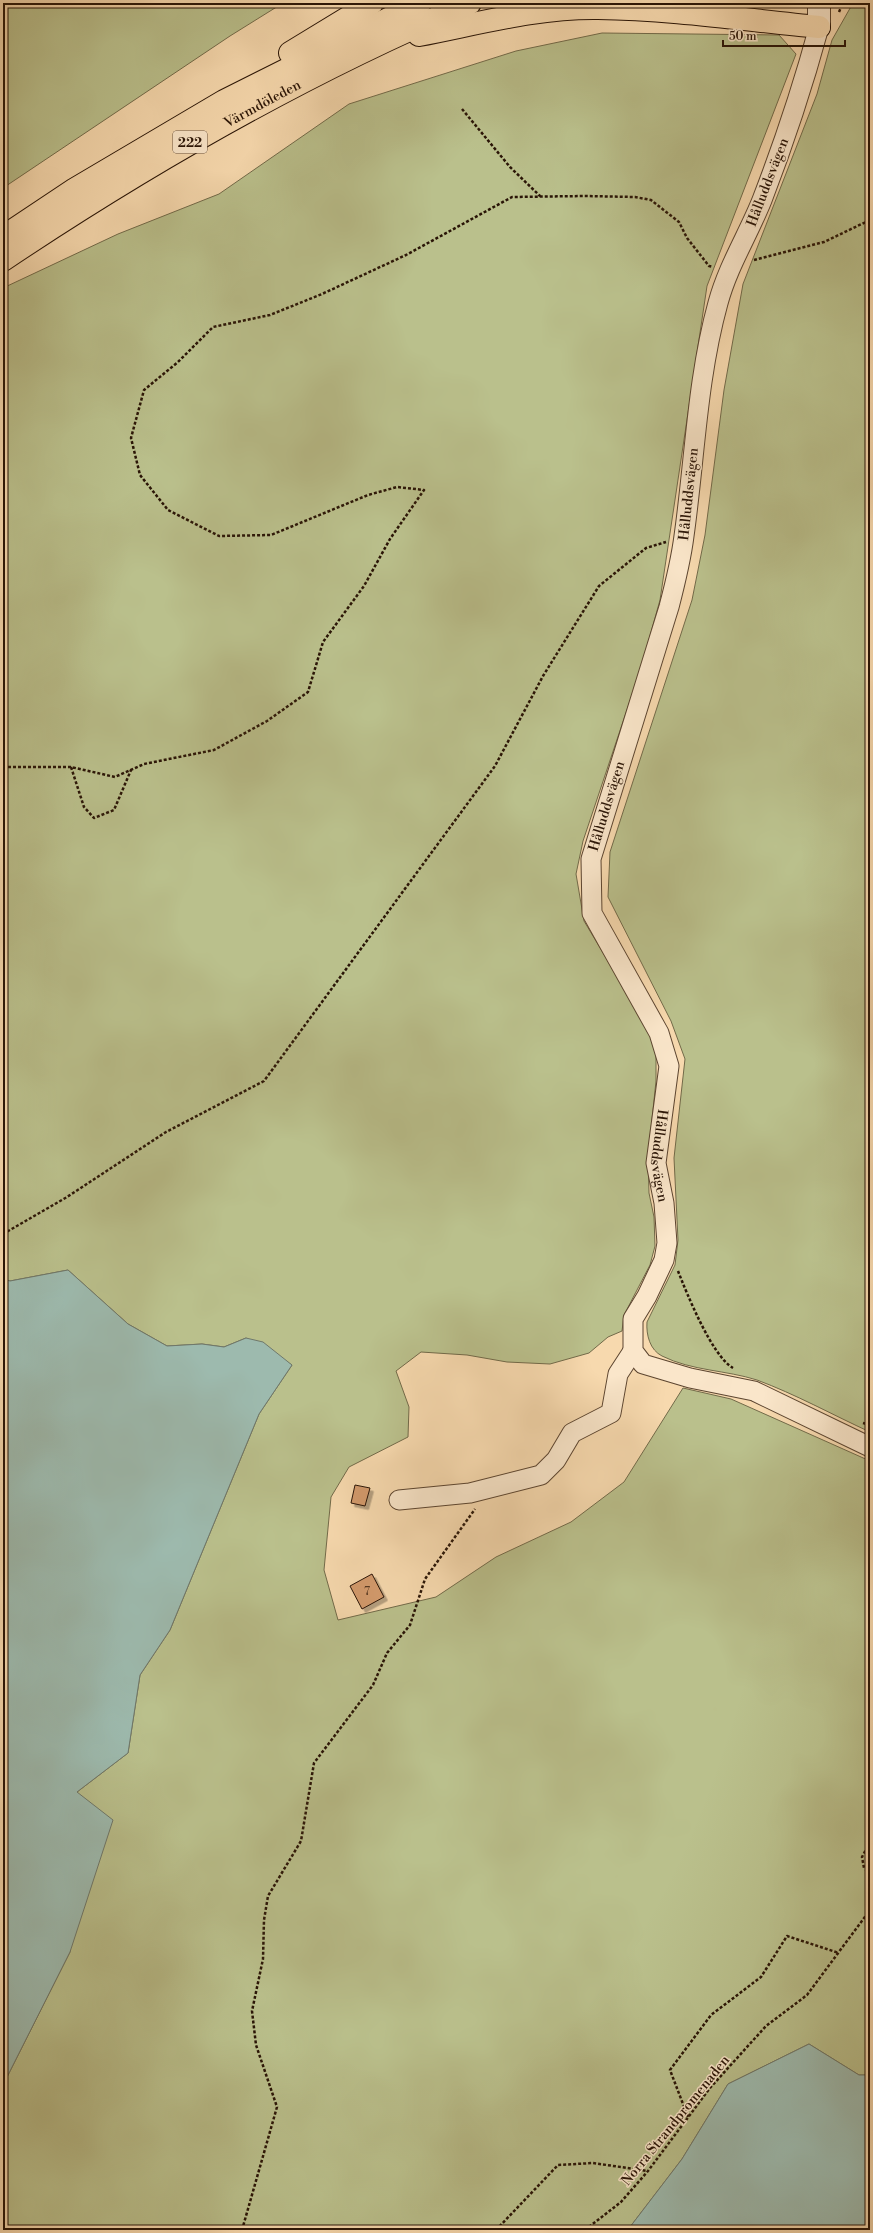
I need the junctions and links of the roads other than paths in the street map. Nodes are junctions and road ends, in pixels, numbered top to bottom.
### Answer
1 (372, 3) edge
2 (420, 3) edge
3 (470, 3) edge
4 (819, 3) edge
5 (827, 22) junction
6 (386, 41) junction
7 (165, 134) junction
8 (3, 237) edge
9 (3, 260) edge
10 (633, 1351) junction
11 (870, 1447) edge
12 (399, 1500) dead end

1 - 7 highway
2 - 7 highway, Värmdöleden / 222
3 - 6 highway, Värmdöleden / 222
4 - 5 street, Hålluddsvägen
5 - 6 highway
5 - 10 street, Hålluddsvägen
6 - 9 highway, Värmdöleden / 222
7 - 8 highway, Värmdöleden / 222
10 - 11 street
10 - 12 street

